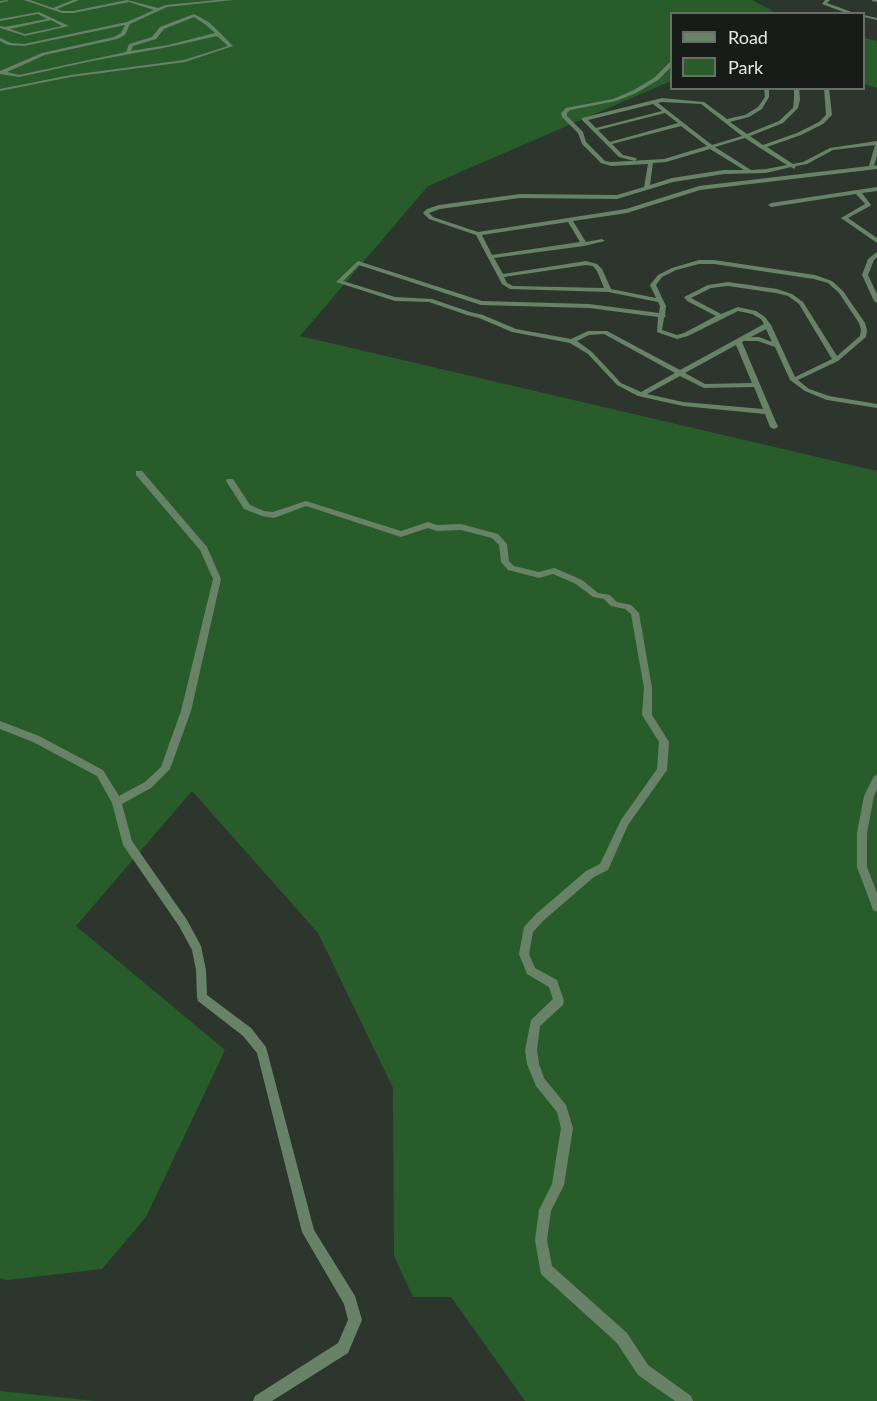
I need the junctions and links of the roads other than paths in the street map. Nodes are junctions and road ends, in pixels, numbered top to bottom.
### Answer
1 (6, 0) edge
2 (26, 0) edge
3 (77, 0) edge
4 (231, 0) edge
5 (828, 0) edge
6 (0, 2) edge
7 (53, 9) junction
8 (157, 9) junction
9 (849, 12) edge
10 (52, 19) junction
11 (0, 20) edge
12 (128, 23) junction
13 (0, 27) edge
14 (7, 28) junction
15 (218, 34) junction
16 (0, 39) edge
17 (128, 53) junction
18 (670, 65) edge
19 (0, 73) edge
20 (0, 90) edge
21 (766, 90) edge
22 (796, 90) edge
23 (826, 90) edge
24 (654, 102) junction
25 (665, 112) junction
26 (727, 121) junction
27 (682, 124) junction
28 (597, 129) junction
29 (746, 136) junction
30 (610, 143) junction
31 (877, 145) edge
32 (710, 146) junction
33 (762, 147) junction
34 (651, 161) junction
35 (792, 166) junction
36 (874, 168) edge
37 (750, 171) junction
38 (810, 177) junction
39 (646, 188) junction
40 (877, 189) edge
41 (858, 192) junction
42 (771, 205) dead end
43 (570, 221) junction
44 (478, 234) junction
45 (602, 241) dead end
46 (877, 242) edge
47 (584, 244) junction
48 (877, 254) edge
49 (491, 257) junction
50 (501, 276) junction
51 (608, 290) junction
52 (661, 301) junction
53 (877, 301) edge
54 (481, 303) junction
55 (481, 316) junction
56 (663, 316) junction
57 (721, 316) junction
58 (768, 325) junction
59 (741, 340) junction
60 (572, 341) junction
61 (777, 346) junction
62 (836, 360) junction
63 (680, 372) junction
64 (793, 381) junction
65 (756, 385) junction
66 (640, 395) junction
67 (877, 406) edge
68 (768, 412) junction
69 (774, 427) dead end
70 (139, 473) dead end
71 (230, 481) dead end
72 (0, 725) edge
73 (877, 779) edge
74 (117, 802) junction
75 (877, 907) edge
76 (260, 1401) edge
77 (686, 1401) edge

1 - 6 street
2 - 7 street
3 - 7 street
4 - 8 street
5 - 9 street
7 - 8 street
8 - 12 street
10 - 11 street
10 - 14 street
10 - 14 street
12 - 16 street
12 - 19 street
13 - 14 street
15 - 17 street
15 - 17 street
15 - 20 street
17 - 19 street
18 - 34 street
21 - 26 street
22 - 29 street
23 - 33 street
24 - 25 street
24 - 26 street
24 - 28 street
25 - 27 street
25 - 28 street
26 - 29 street
27 - 30 street
27 - 32 street
28 - 30 street
29 - 32 street
29 - 33 street
30 - 34 street
31 - 35 street
31 - 36 street
32 - 34 street
32 - 37 street
33 - 35 street
34 - 39 street
35 - 37 street
35 - 38 street
36 - 38 street
37 - 39 street
38 - 43 street
39 - 44 street
40 - 41 street
41 - 42 street
41 - 46 street
43 - 44 street
43 - 47 street
44 - 49 street
45 - 47 street
47 - 49 street
48 - 53 street
49 - 50 street
50 - 51 street
50 - 51 street
51 - 52 street
52 - 56 street
52 - 62 street
54 - 55 street
54 - 55 street
54 - 56 street
55 - 60 street
56 - 57 street
57 - 58 street
57 - 62 street
58 - 59 street
58 - 61 street
59 - 61 street
59 - 63 street
59 - 65 street
60 - 63 street
60 - 66 street
61 - 64 street
62 - 64 street
63 - 65 street
63 - 66 street
64 - 67 street
65 - 68 street
66 - 68 street
68 - 69 street
70 - 74 street
71 - 77 street
72 - 74 street
73 - 75 street
74 - 76 street

